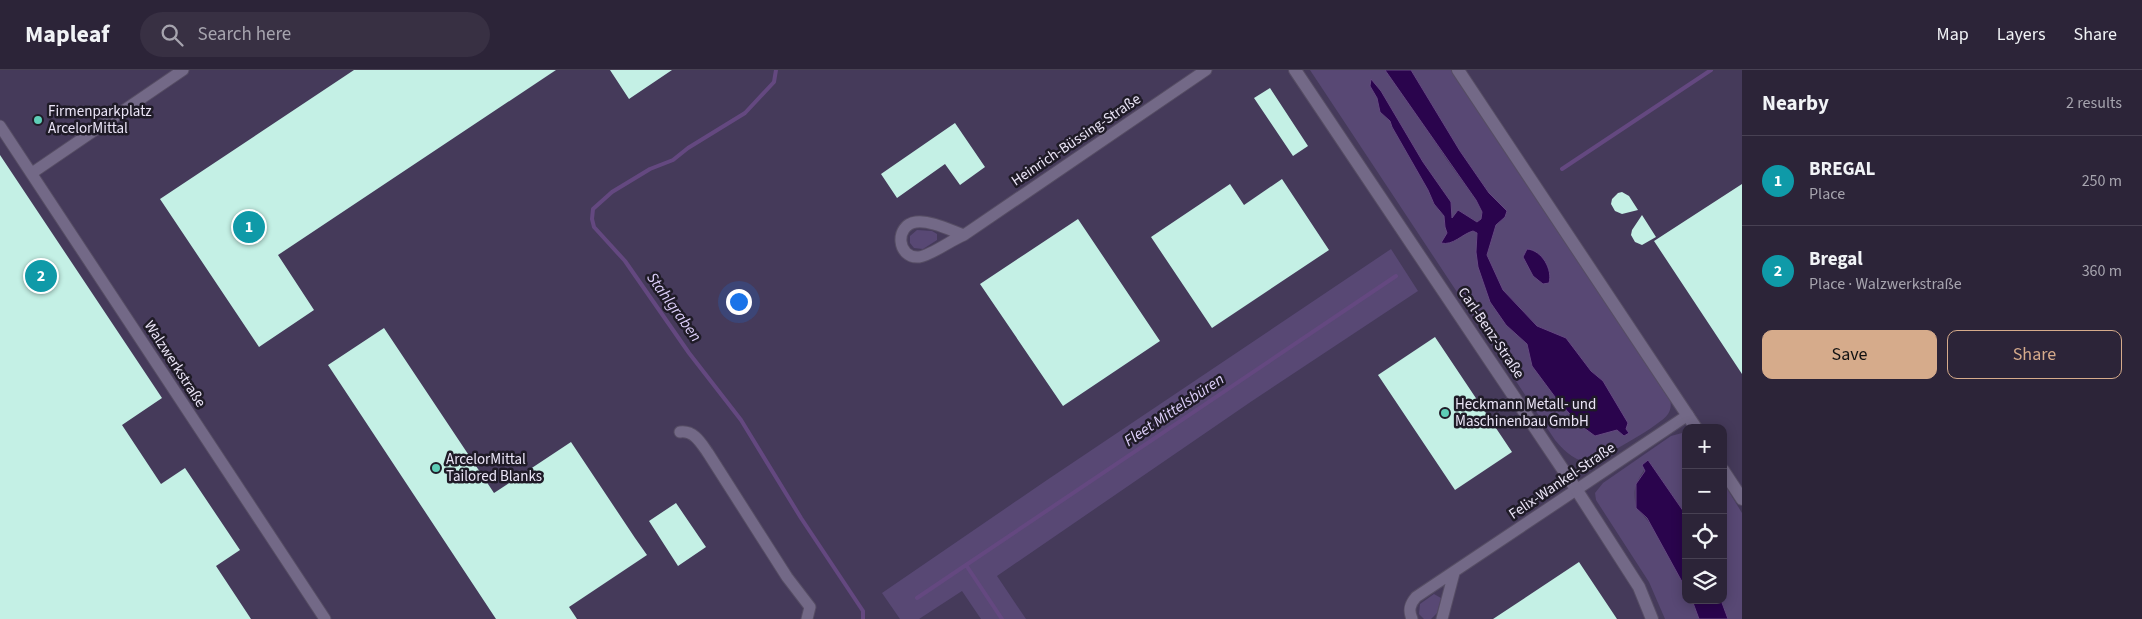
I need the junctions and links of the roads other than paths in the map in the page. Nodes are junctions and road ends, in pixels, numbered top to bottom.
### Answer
1 (184, 70) edge
2 (1206, 70) edge
3 (1295, 70) edge
4 (1458, 70) edge
5 (0, 126) edge
6 (32, 174) junction
7 (964, 235) junction
8 (1688, 415) junction
9 (1694, 424) edge
10 (680, 432) dead end
11 (1727, 476) edge
12 (1576, 489) junction
13 (1742, 500) edge
14 (1454, 573) junction
15 (325, 619) edge
16 (807, 619) edge
17 (1412, 619) edge
18 (1442, 619) edge
19 (1652, 619) edge

1 - 6 street
2 - 7 street, Heinrich-Büssing-Straße
3 - 12 street, Carl-Benz-Straße
4 - 8 street
5 - 6 street, Walzwerkstraße
6 - 15 street, Walzwerkstraße
7 - 7 street, Heinrich-Büssing-Straße
8 - 9 street
8 - 12 street, Felix-Wankel-Straße
10 - 16 street
11 - 13 street
12 - 14 street, Felix-Wankel-Straße
12 - 19 street, Carl-Benz-Straße
14 - 17 street, Felix-Wankel-Straße
14 - 18 street

